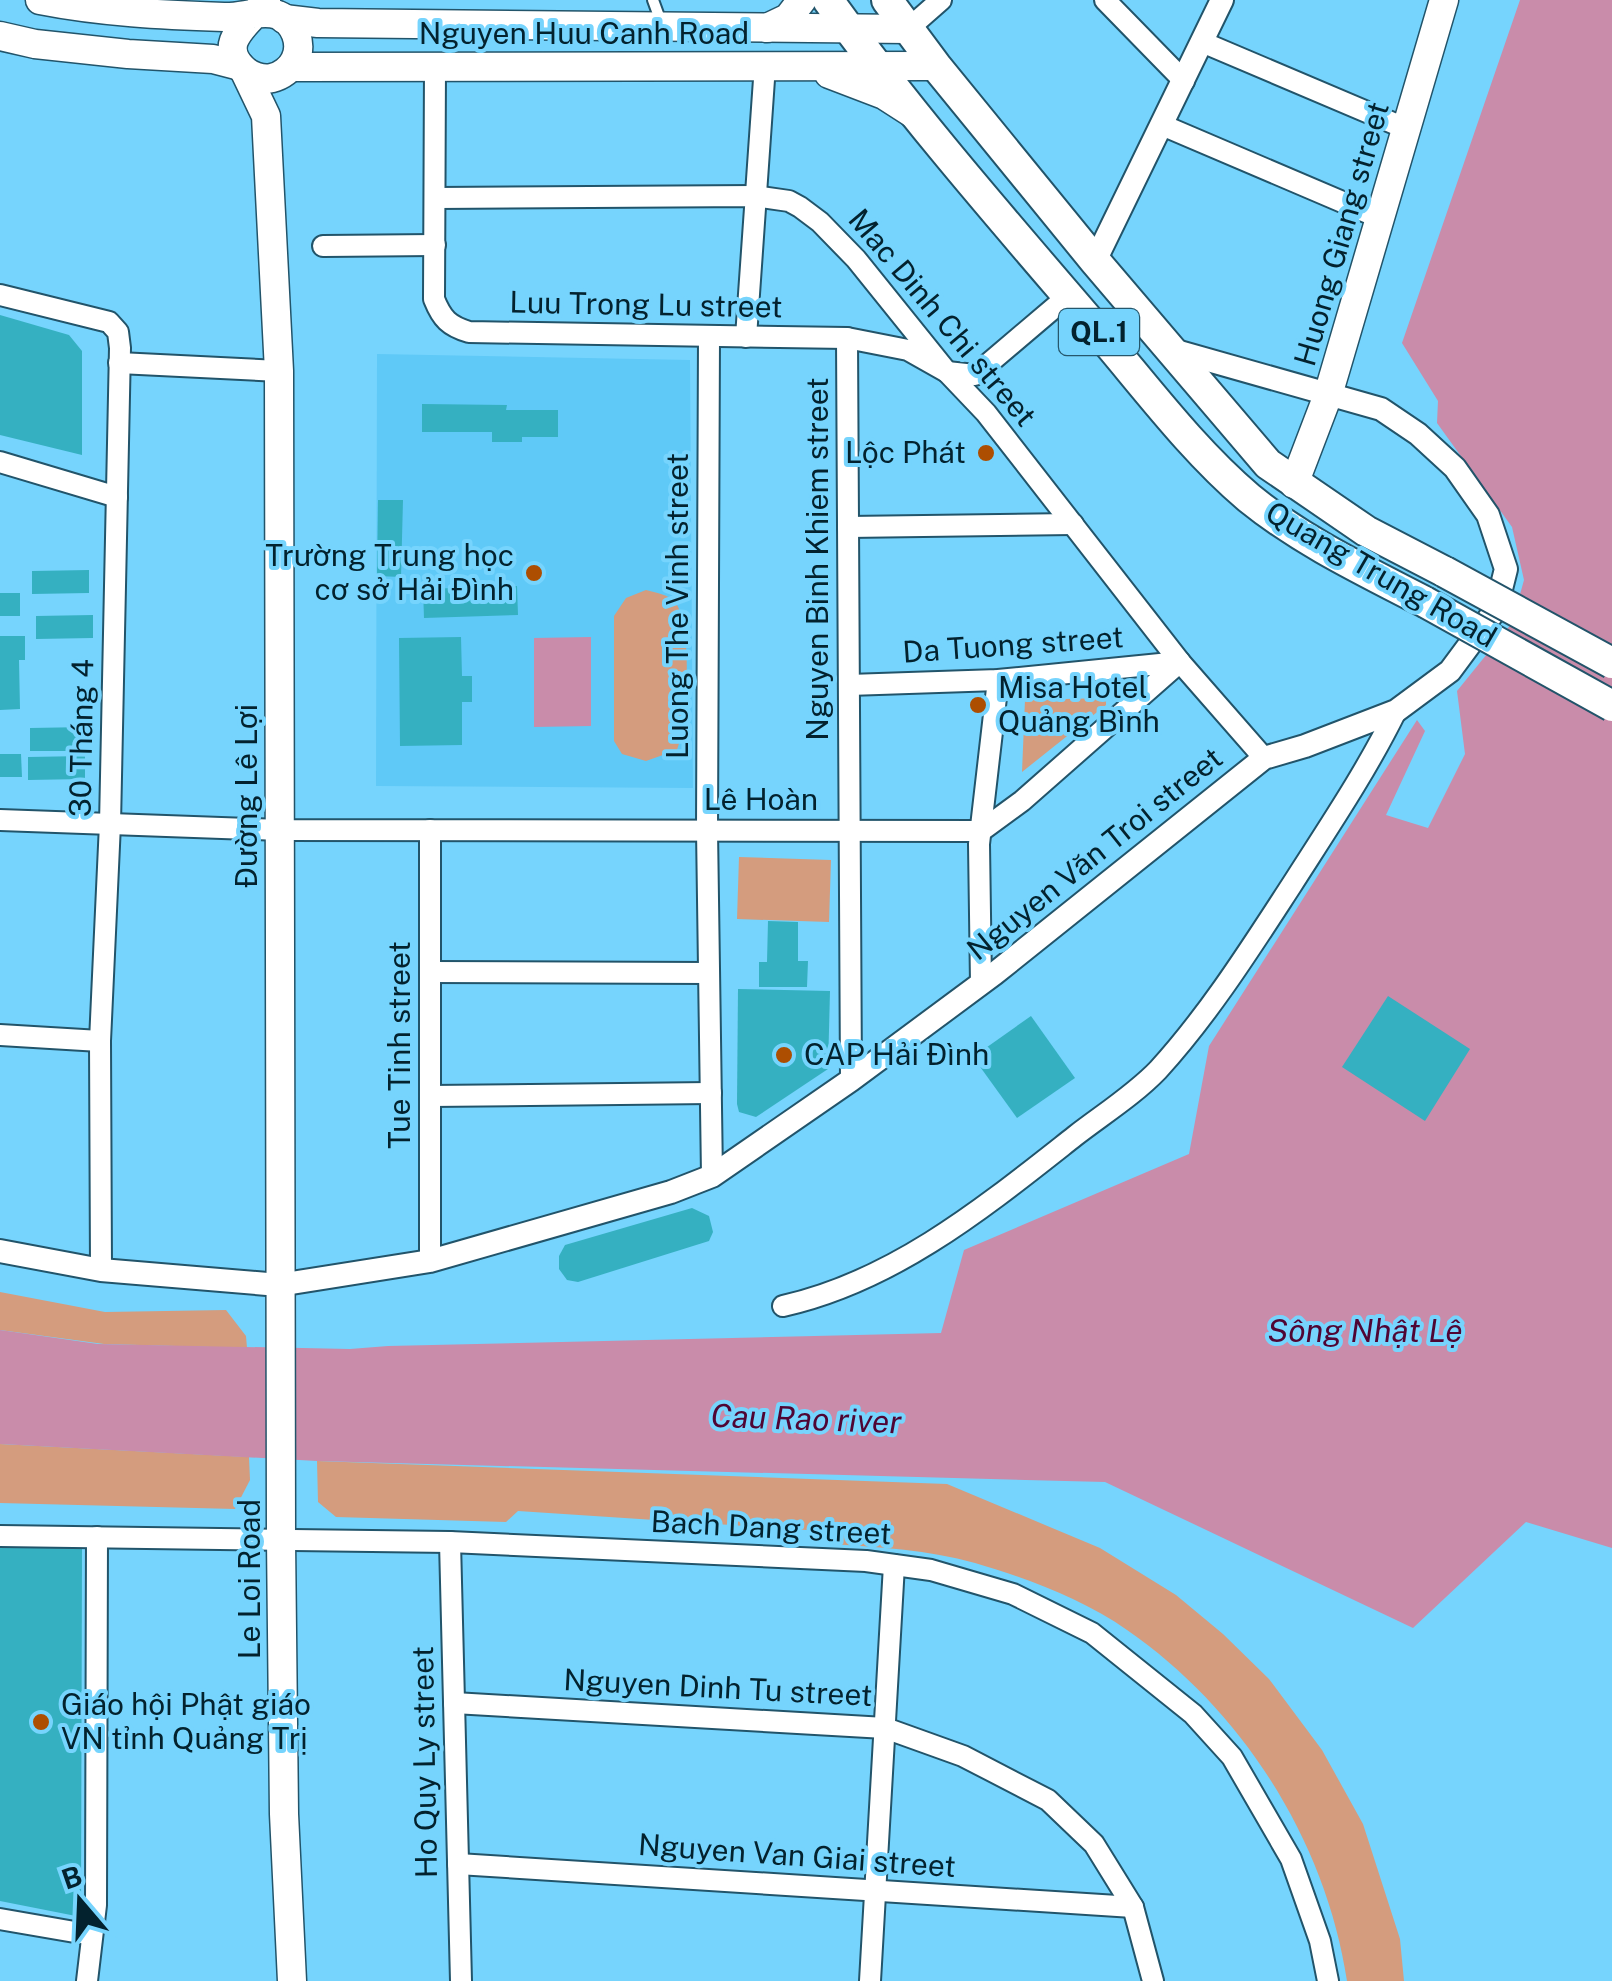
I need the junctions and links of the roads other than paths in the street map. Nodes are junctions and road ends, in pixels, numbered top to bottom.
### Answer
1 (40, 0) edge
2 (653, 0) edge
3 (802, 0) edge
4 (828, 0) edge
5 (887, 0) edge
6 (941, 0) edge
7 (1105, 0) edge
8 (1222, 0) edge
9 (1444, 0) edge
10 (129, 6) edge
11 (270, 8) edge
12 (662, 27) junction
13 (767, 28) junction
14 (848, 29) junction
15 (908, 29) junction
16 (0, 36) edge
17 (1202, 42) junction
18 (772, 65) junction
19 (878, 66) junction
20 (936, 66) junction
21 (242, 68) junction
22 (435, 68) junction
23 (286, 71) junction
24 (1184, 81) junction
25 (266, 116) junction
26 (923, 122) junction
27 (1162, 126) junction
28 (1406, 129) junction
29 (756, 196) junction
30 (436, 198) junction
31 (1380, 218) junction
32 (435, 245) junction
33 (323, 246) dead end
34 (1095, 261) junction
35 (0, 295) edge
36 (1068, 296) junction
37 (709, 337) junction
38 (746, 337) junction
39 (847, 338) junction
40 (1169, 349) junction
41 (119, 363) junction
42 (279, 372) junction
43 (947, 372) junction
44 (1328, 395) junction
45 (0, 462) edge
46 (1294, 484) junction
47 (117, 497) junction
48 (1073, 524) junction
49 (848, 528) junction
50 (1180, 662) junction
51 (1612, 663) edge
52 (998, 680) junction
53 (849, 685) junction
54 (1612, 706) edge
55 (1396, 710) junction
56 (1264, 758) junction
57 (0, 820) edge
58 (110, 824) junction
59 (280, 830) junction
60 (430, 830) junction
61 (707, 830) junction
62 (850, 830) junction
63 (981, 830) junction
64 (430, 972) junction
65 (709, 972) junction
66 (981, 984) junction
67 (0, 1035) edge
68 (100, 1041) junction
69 (851, 1080) junction
70 (711, 1093) junction
71 (430, 1096) junction
72 (712, 1176) junction
73 (0, 1251) edge
74 (430, 1260) junction
75 (101, 1270) junction
76 (279, 1284) junction
77 (783, 1306) dead end
78 (282, 1477) joint
79 (0, 1536) edge
80 (96, 1538) junction
81 (281, 1540) junction
82 (450, 1542) junction
83 (894, 1564) junction
84 (454, 1703) junction
85 (885, 1728) junction
86 (458, 1864) junction
87 (875, 1892) junction
88 (1133, 1907) junction
89 (0, 1919) edge
90 (92, 1935) junction
91 (87, 1981) edge
92 (292, 1981) edge
93 (461, 1981) edge
94 (870, 1981) edge
95 (1152, 1981) edge
96 (1328, 1981) edge

1 - 10 main road, Nguyen Huu Canh Road
2 - 12 lane
3 - 13 main road
4 - 14 main road, Quang Trung Road / QL.1
5 - 15 main road, Quang Trung Road / QL.1
6 - 15 street
7 - 24 street
8 - 17 street
9 - 28 main road, Huong Giang street
10 - 11 main road, Nguyen Huu Canh Road
11 - 12 main road, Nguyen Huu Canh Road
11 - 21 main road
11 - 23 main road
12 - 13 main road, Nguyen Huu Canh Road
13 - 14 main road, Nguyen Huu Canh Road
14 - 15 main road, Nguyen Huu Canh Road
14 - 19 main road, Quang Trung Road / QL.1
15 - 20 main road, Quang Trung Road / QL.1
16 - 21 main road
17 - 24 street
17 - 28 street
18 - 19 main road, Nguyen Huu Canh Road
18 - 22 main road, Nguyen Huu Canh Road
18 - 26 main road
18 - 29 street
19 - 20 main road, Nguyen Huu Canh Road
19 - 26 main road, Quang Trung Road / QL.1
20 - 34 main road, Quang Trung Road / QL.1
21 - 23 main road
21 - 25 main road, Đường Lê Lợi
22 - 23 main road, Nguyen Huu Canh Road
22 - 30 street, Luu Trong Lu street
23 - 25 main road, Đường Lê Lợi
24 - 27 street
25 - 42 main road, Đường Lê Lợi
26 - 36 main road, Quang Trung Road / QL.1
27 - 31 street
27 - 34 street
28 - 31 main road, Huong Giang street
29 - 30 street, Mac Dinh Chi street
29 - 38 street
29 - 43 street, Mac Dinh Chi street
30 - 32 street, Luu Trong Lu street
31 - 44 main road, Huong Giang street
32 - 33 street
32 - 37 street, Luu Trong Lu street
34 - 36 main road
34 - 40 main road, Quang Trung Road / QL.1
35 - 41 street, 30 Tháng 4
36 - 43 street
36 - 54 main road, Quang Trung Road / QL.1, bridge
37 - 38 street, Luu Trong Lu street
37 - 61 street, Luong The Vinh street
38 - 39 street, Luu Trong Lu street
39 - 43 street, Luu Trong Lu street
39 - 49 street, Nguyen Binh Khiem street
40 - 44 street, Nguyen Văn Troi street
40 - 46 main road, Quang Trung Road / QL.1
41 - 42 street
41 - 47 street, 30 Tháng 4
42 - 59 main road, Đường Lê Lợi
43 - 48 street, Mac Dinh Chi street
44 - 46 main road, Huong Giang street
44 - 55 street, Nguyen Văn Troi street
45 - 47 street
46 - 51 main road, Quang Trung Road / QL.1, bridge
47 - 58 street, 30 Tháng 4
48 - 49 street
48 - 50 street, Mac Dinh Chi street
49 - 53 street, Nguyen Binh Khiem street
50 - 52 street, Da Tuong street
50 - 56 street, Mac Dinh Chi street
50 - 63 street
52 - 53 street, Da Tuong street
52 - 63 street
53 - 62 street, Nguyen Binh Khiem street
55 - 56 street, Nguyen Văn Troi street
55 - 77 street
56 - 66 street, Nguyen Văn Troi street
57 - 58 street, Lê Hoàn
58 - 59 street, Lê Hoàn
58 - 68 street, 30 Tháng 4
59 - 60 street, Lê Hoàn
59 - 76 main road, Đường Lê Lợi
60 - 61 street, Lê Hoàn
60 - 64 street, Tue Tinh street
61 - 62 street, Lê Hoàn
61 - 65 street, Luong The Vinh street
62 - 63 street, Lê Hoàn
62 - 69 street, Nguyen Binh Khiem street
63 - 66 street
64 - 65 street
64 - 71 street, Tue Tinh street
65 - 70 street, Luong The Vinh street
66 - 69 street, Nguyen Văn Troi street
67 - 68 street
68 - 75 street, 30 Tháng 4
69 - 72 street, Nguyen Văn Troi street
70 - 71 street
70 - 72 street, Luong The Vinh street
71 - 74 street, Tue Tinh street
72 - 74 street, Nguyen Văn Troi street
73 - 75 street, Nguyen Văn Troi street
74 - 76 street, Nguyen Văn Troi street
75 - 76 street, Nguyen Văn Troi street
76 - 78 main road, Đường Lê Lợi
78 - 81 main road, Le Loi Road
79 - 80 street, Bach Dang street
80 - 81 street, Bach Dang street
80 - 90 street
81 - 82 street, Bach Dang street
81 - 92 main road, Le Loi Road
82 - 83 street, Bach Dang street
82 - 84 street, Ho Quy Ly street
83 - 85 street
83 - 96 street, Bach Dang street
84 - 85 street, Nguyen Dinh Tu street
84 - 86 street, Ho Quy Ly street
85 - 87 street
85 - 88 street, Nguyen Dinh Tu street
86 - 87 street, Nguyen Van Giai street
86 - 93 street, Ho Quy Ly street
87 - 88 street, Nguyen Van Giai street
87 - 94 street
88 - 95 street, Nguyen Dinh Tu street
89 - 90 street
90 - 91 street

